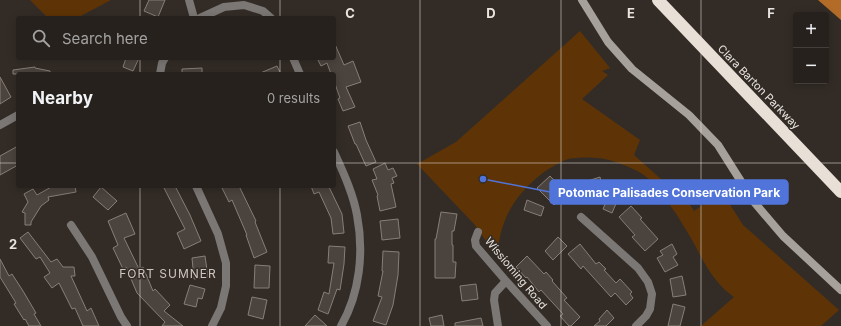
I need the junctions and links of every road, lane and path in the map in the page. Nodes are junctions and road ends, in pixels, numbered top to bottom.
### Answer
1 (189, 0) edge
2 (582, 0) edge
3 (658, 0) edge
4 (193, 16) edge
5 (204, 16) edge
6 (269, 16) edge
7 (164, 60) edge
8 (294, 60) edge
9 (160, 72) edge
10 (299, 72) edge
11 (16, 116) edge
12 (0, 125) edge
13 (336, 157) edge
14 (197, 188) edge
15 (841, 192) edge
16 (581, 217) dead end
17 (71, 225) dead end
18 (478, 232) dead end
19 (506, 282) junction
20 (841, 290) edge
21 (127, 326) edge
22 (212, 326) edge
23 (341, 326) edge
24 (498, 326) edge
25 (547, 326) edge
26 (636, 326) edge

1 - 4 street
2 - 20 main road
3 - 15 highway, Clara Barton Parkway
5 - 6 street
7 - 9 street
8 - 10 street
11 - 12 street
13 - 23 street
14 - 22 street
16 - 26 street
17 - 21 street
18 - 19 street, Wissioming Road
19 - 24 street
19 - 25 street, Wissioming Road

